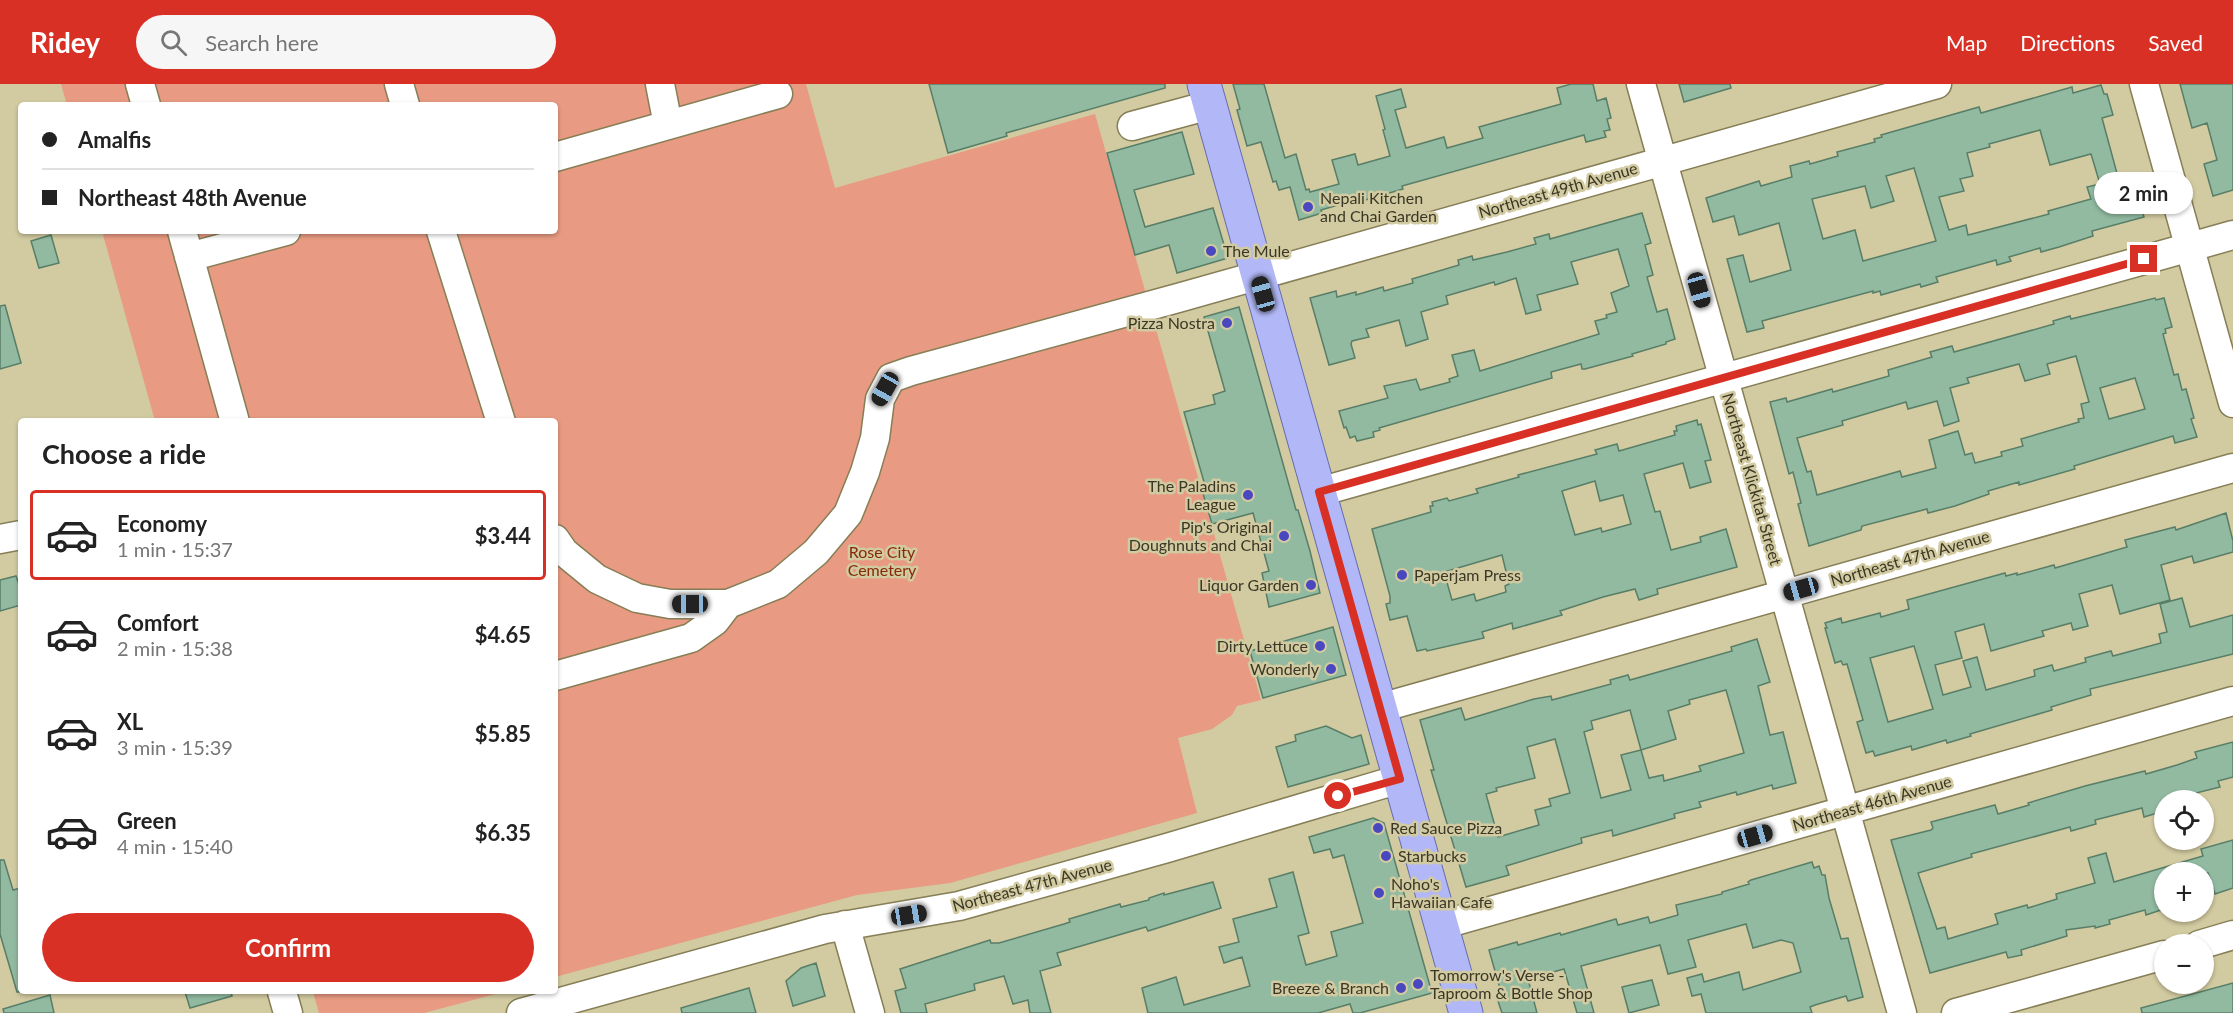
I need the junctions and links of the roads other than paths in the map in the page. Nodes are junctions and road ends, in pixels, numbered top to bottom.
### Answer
1 (140, 84) edge
2 (399, 84) edge
3 (660, 84) edge
4 (1641, 84) edge
5 (1937, 84) edge
6 (2144, 84) edge
7 (778, 94) dead end
8 (1207, 95) edge
9 (145, 102) edge
10 (404, 102) edge
11 (668, 125) junction
12 (1132, 126) dead end
13 (558, 156) edge
14 (1663, 161) junction
15 (263, 234) edge
16 (442, 234) edge
17 (2233, 235) edge
18 (185, 244) edge
19 (2189, 247) junction
20 (1258, 275) junction
21 (1724, 378) junction
22 (2233, 403) edge
23 (234, 418) edge
24 (500, 418) edge
25 (2233, 468) edge
26 (1319, 492) junction
27 (18, 536) edge
28 (0, 539) edge
29 (558, 543) edge
30 (1784, 594) junction
31 (728, 604) junction
32 (558, 675) edge
33 (2233, 701) edge
34 (1380, 708) junction
35 (1400, 779) junction
36 (1845, 811) junction
37 (845, 925) junction
38 (1441, 925) junction
39 (2233, 935) edge
40 (2214, 941) edge
41 (2154, 958) edge
42 (283, 994) edge
43 (570, 1006) edge
44 (1463, 1012) edge
45 (288, 1013) edge
46 (521, 1013) edge
47 (870, 1013) edge
48 (1902, 1013) edge
49 (1956, 1013) edge

1 - 9 street
2 - 10 street
3 - 11 street
4 - 14 street, Northeast Klickitat Street
5 - 14 street, Northeast 49th Avenue
6 - 19 street
7 - 11 street
8 - 12 street
8 - 20 main road
11 - 13 street
14 - 20 street, Northeast 49th Avenue
14 - 21 street, Northeast Klickitat Street
15 - 18 street
16 - 24 street
17 - 19 street
18 - 23 street
19 - 21 street
19 - 22 street
20 - 26 main road
20 - 31 street, Northeast 49th Avenue
21 - 26 street
21 - 30 street, Northeast Klickitat Street
25 - 30 street, Northeast 47th Avenue
26 - 34 main road
27 - 28 street
29 - 31 street
30 - 34 street, Northeast 47th Avenue
30 - 36 street, Northeast Klickitat Street
31 - 32 street
33 - 36 street, Northeast 46th Avenue
34 - 35 main road
35 - 37 street, Northeast 47th Avenue
35 - 38 main road
36 - 38 street, Northeast 46th Avenue
36 - 48 street, Northeast Klickitat Street
37 - 43 street, Northeast 47th Avenue
37 - 47 street
38 - 44 main road
39 - 40 street
41 - 49 street
42 - 45 street
43 - 46 street, Northeast 47th Avenue

